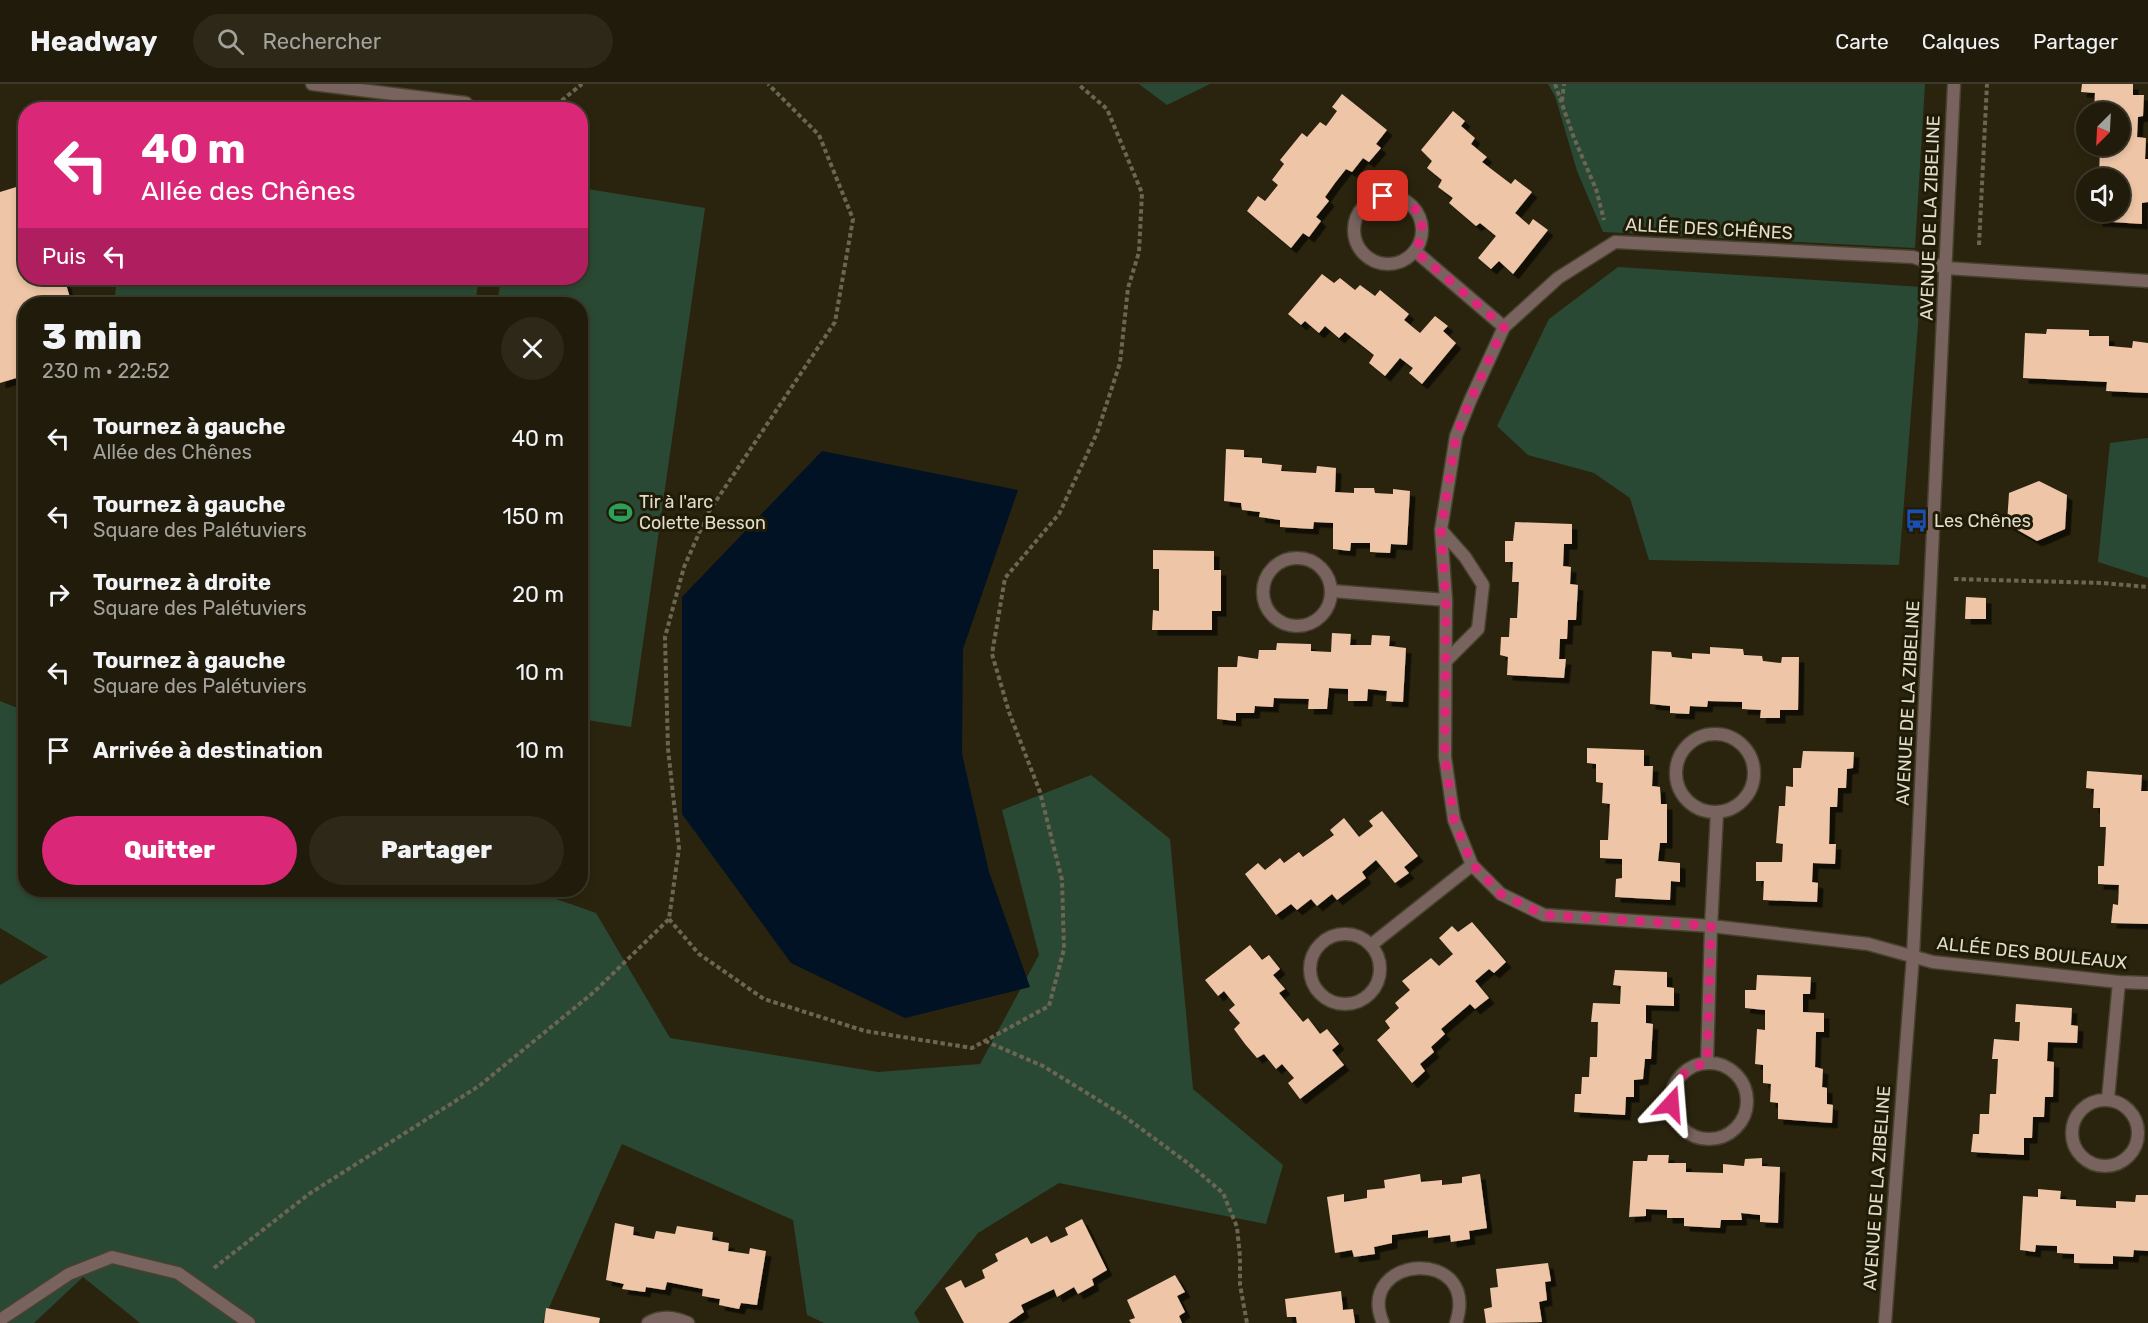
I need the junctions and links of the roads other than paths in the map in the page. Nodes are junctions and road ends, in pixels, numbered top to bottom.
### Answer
1 (312, 84) edge
2 (1954, 84) edge
3 (458, 102) edge
4 (1415, 251) junction
5 (1946, 268) junction
6 (2148, 281) edge
7 (1504, 327) junction
8 (1441, 530) junction
9 (1332, 591) junction
10 (1446, 600) junction
11 (1446, 661) junction
12 (1717, 813) junction
13 (1472, 864) junction
14 (1711, 926) junction
15 (1371, 945) junction
16 (1913, 956) junction
17 (2119, 982) junction
18 (2148, 983) edge
19 (1707, 1063) junction
20 (2108, 1099) junction
21 (0, 1320) edge
22 (249, 1323) edge
23 (648, 1323) edge
24 (688, 1323) edge
25 (1383, 1323) edge
26 (1456, 1323) edge
27 (1886, 1323) edge

1 - 3 street
2 - 5 street, AVENUE DE LA ZIBELINE
4 - 4 street
4 - 7 street
5 - 6 street, ALLÉE DES CHÊNES
5 - 7 street, ALLÉE DES CHÊNES
5 - 16 street, AVENUE DE LA ZIBELINE
7 - 8 street, ALLÉE DES CHÊNES
8 - 10 street, ALLÉE DES CHÊNES
8 - 11 street
9 - 9 street
9 - 10 street
10 - 11 street, ALLÉE DES CHÊNES
11 - 13 street, ALLÉE DES CHÊNES
12 - 12 street
12 - 14 street
13 - 14 street, ALLÉE DES CHÊNES
13 - 15 street
14 - 16 street, ALLÉE DES CHÊNES
14 - 19 street
15 - 15 street
16 - 17 street, ALLÉE DES BOULEAUX
16 - 27 street, AVENUE DE LA ZIBELINE
17 - 18 street, ALLÉE DES BOULEAUX
17 - 20 street
19 - 19 street
20 - 20 street
21 - 22 street
23 - 24 street
25 - 26 street

